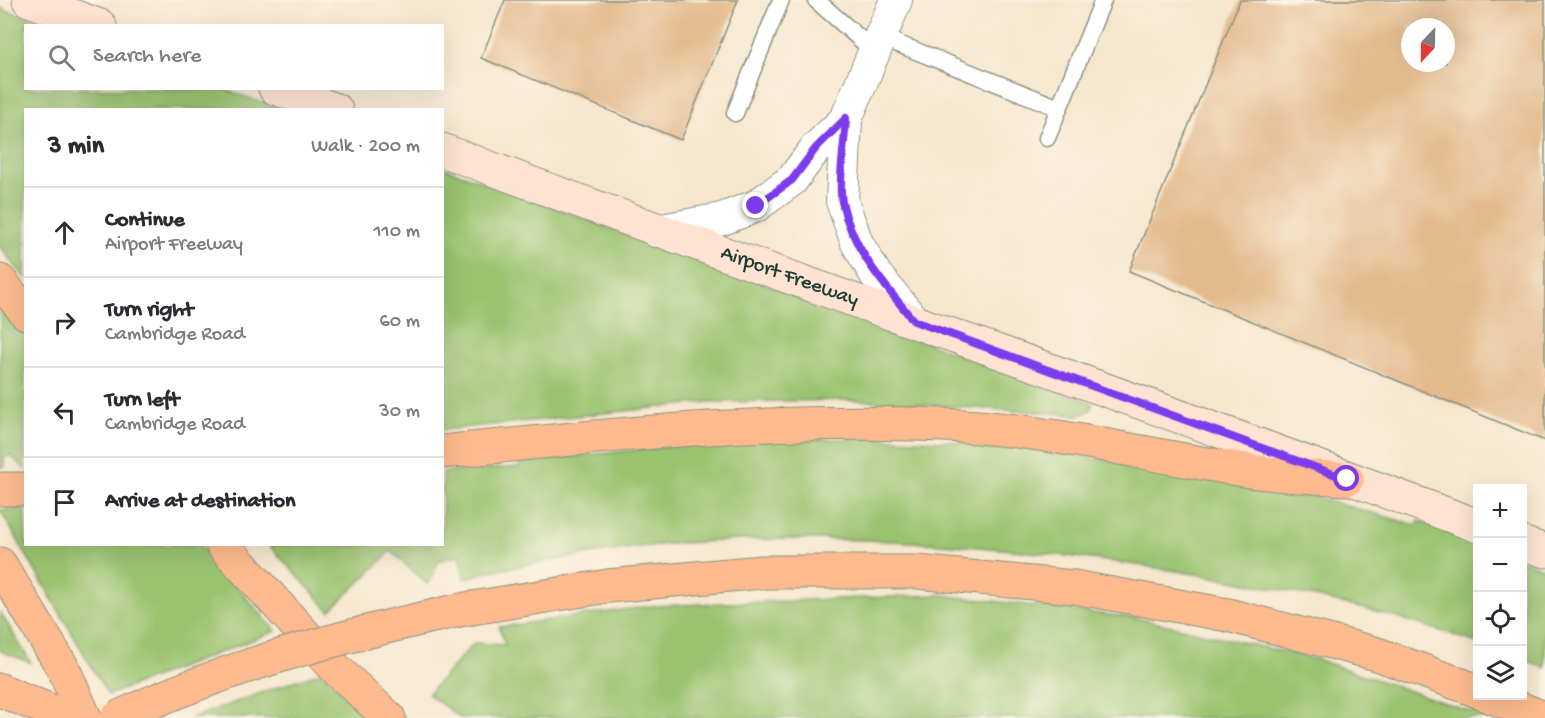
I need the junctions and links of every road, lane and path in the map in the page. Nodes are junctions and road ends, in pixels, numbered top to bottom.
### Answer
1 (29, 0) edge
2 (781, 0) edge
3 (816, 0) edge
4 (896, 0) edge
5 (1103, 0) edge
6 (95, 24) edge
7 (878, 44) junction
8 (281, 90) edge
9 (330, 108) edge
10 (1059, 108) junction
11 (735, 113) dead end
12 (846, 118) junction
13 (1047, 138) dead end
14 (444, 151) edge
15 (656, 231) junction
16 (0, 281) edge
17 (24, 311) edge
18 (914, 321) junction
19 (444, 452) edge
20 (1347, 479) junction
21 (0, 489) edge
22 (24, 489) edge
23 (1473, 524) edge
24 (1527, 545) edge
25 (224, 546) edge
26 (1545, 551) edge
27 (0, 564) edge
28 (1473, 689) edge
29 (0, 690) edge
30 (1499, 700) edge
31 (68, 718) edge
32 (85, 718) edge
33 (117, 718) edge
34 (389, 718) edge
35 (1544, 718) edge

1 - 6 main road
2 - 11 lane
3 - 7 lane
4 - 7 street
5 - 10 lane
7 - 10 lane
7 - 12 street
8 - 9 main road
10 - 13 lane
12 - 15 street
12 - 18 street
14 - 15 main road, Airport Freeway
15 - 18 main road, Airport Freeway
16 - 17 highway
18 - 20 main road, Airport Freeway
19 - 20 highway
20 - 23 main road, Airport Freeway
21 - 22 highway
24 - 26 main road
25 - 34 highway
27 - 32 highway
28 - 33 highway, bridge
29 - 31 highway
30 - 35 highway

